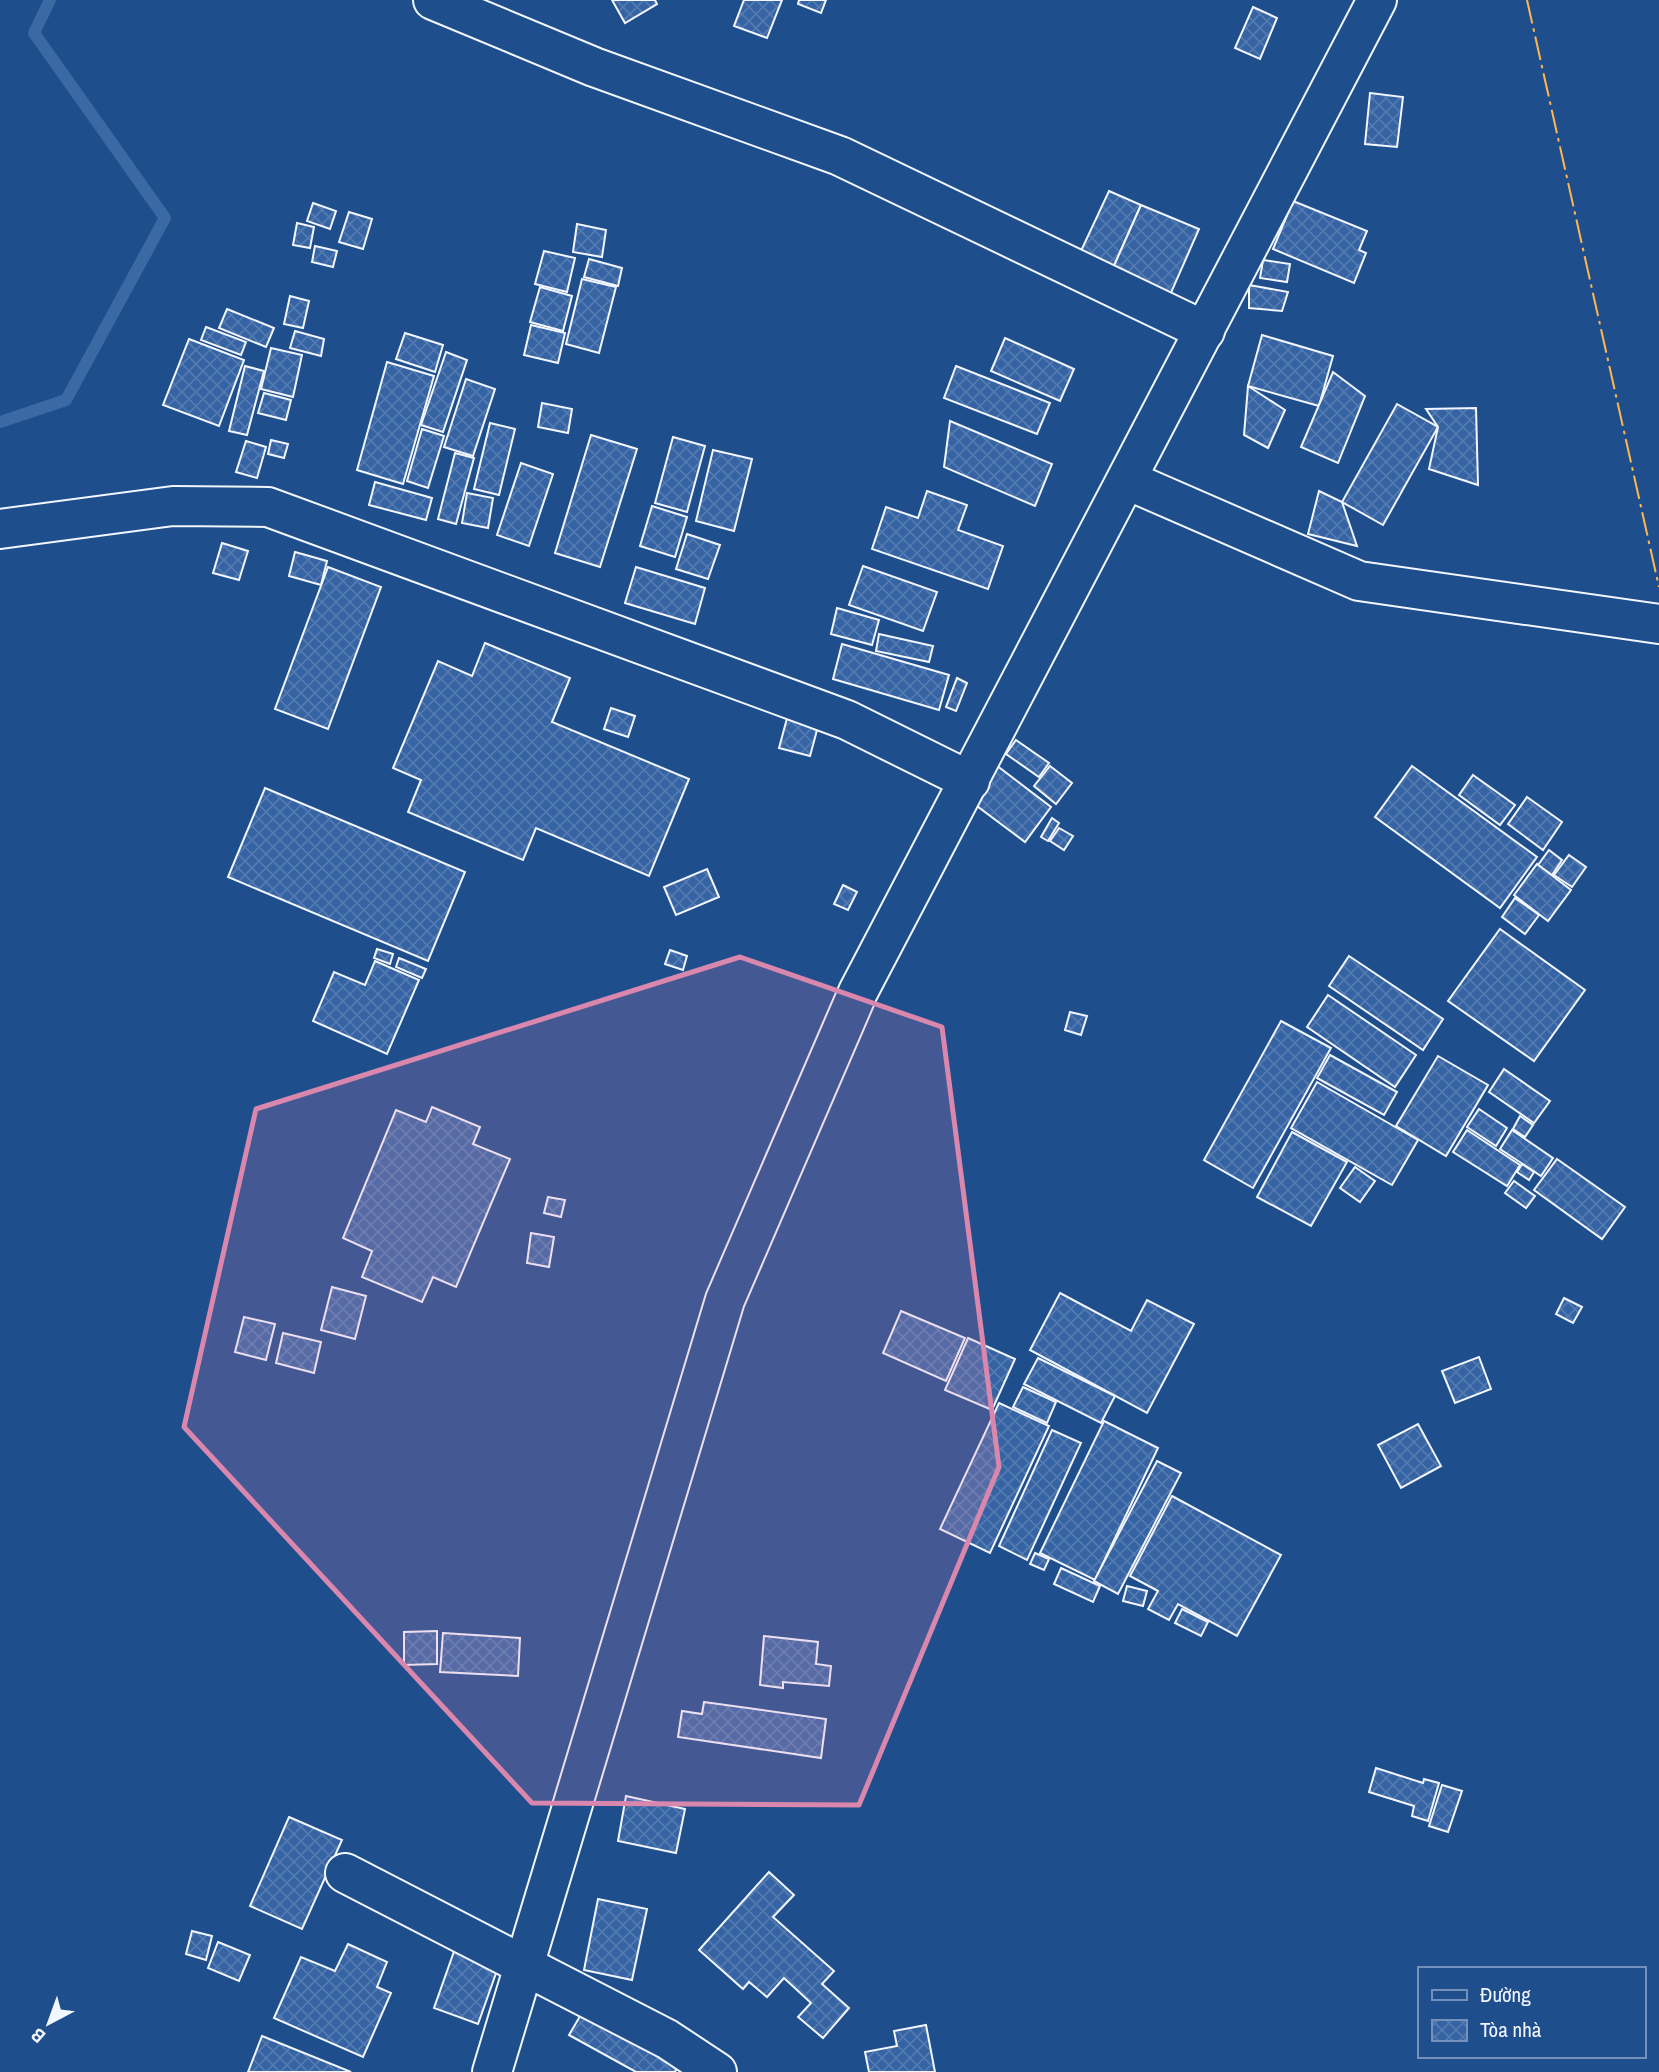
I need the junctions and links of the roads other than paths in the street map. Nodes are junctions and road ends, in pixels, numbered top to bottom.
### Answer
1 (433, 0) edge
2 (1377, 0) edge
3 (1205, 331) junction
4 (1127, 480) junction
5 (0, 529) edge
6 (1659, 624) edge
7 (970, 781) junction
8 (345, 1873) dead end
9 (524, 1968) junction
10 (492, 2072) edge
11 (717, 2072) edge

1 - 3 street
2 - 3 street
3 - 4 street
4 - 6 street
4 - 7 street
5 - 7 street
7 - 9 street
8 - 9 street
9 - 10 street
9 - 11 street

